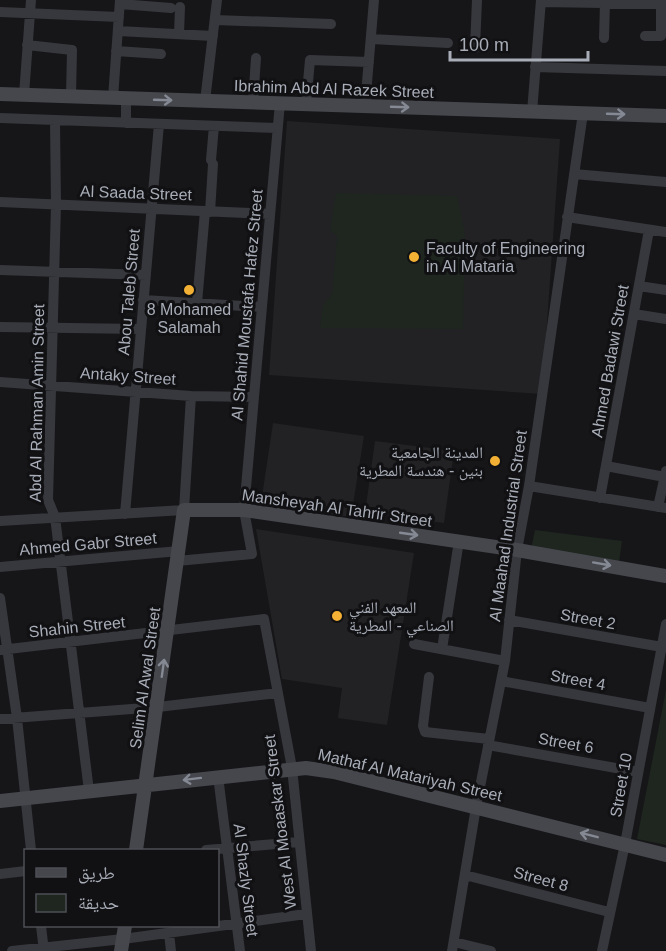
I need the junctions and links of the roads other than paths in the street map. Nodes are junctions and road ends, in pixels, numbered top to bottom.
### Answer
1 (31, 0) edge
2 (217, 0) edge
3 (374, 0) edge
4 (477, 0) edge
5 (541, 1) edge
6 (120, 2) edge
7 (612, 2) edge
8 (663, 4) edge
9 (0, 12) edge
10 (30, 13) junction
11 (119, 17) junction
12 (214, 20) junction
13 (331, 24) dead end
14 (118, 31) junction
15 (179, 34) junction
16 (213, 36) junction
17 (645, 36) dead end
18 (604, 38) dead end
19 (371, 39) junction
20 (448, 43) dead end
21 (27, 45) junction
22 (475, 48) dead end
23 (116, 51) junction
24 (161, 54) dead end
25 (256, 58) dead end
26 (369, 62) junction
27 (536, 67) junction
28 (666, 71) edge
29 (0, 94) edge
30 (24, 95) junction
31 (71, 96) junction
32 (119, 98) junction
33 (205, 101) junction
34 (253, 102) junction
35 (280, 104) junction
36 (306, 104) junction
37 (365, 106) junction
38 (532, 112) junction
39 (582, 113) junction
40 (666, 116) edge
41 (0, 118) edge
42 (55, 120) junction
43 (126, 123) junction
44 (159, 124) junction
45 (214, 126) junction
46 (277, 128) junction
47 (574, 174) junction
48 (666, 182) edge
49 (0, 202) edge
50 (56, 205) junction
51 (151, 209) junction
52 (207, 212) junction
53 (270, 214) junction
54 (567, 217) junction
55 (649, 230) junction
56 (666, 232) edge
57 (0, 270) edge
58 (54, 271) junction
59 (146, 275) junction
60 (639, 286) junction
61 (666, 290) edge
62 (144, 300) junction
63 (197, 303) junction
64 (262, 307) junction
65 (634, 314) junction
66 (666, 319) edge
67 (0, 327) edge
68 (53, 327) junction
69 (141, 328) junction
70 (0, 382) edge
71 (52, 386) junction
72 (136, 392) junction
73 (191, 396) junction
74 (254, 397) junction
75 (606, 466) junction
76 (665, 474) edge
77 (529, 486) junction
78 (600, 498) junction
79 (662, 507) edge
80 (184, 510) junction
81 (244, 510) junction
82 (125, 514) junction
83 (55, 518) junction
84 (0, 521) edge
85 (459, 541) junction
86 (517, 550) junction
87 (178, 556) junction
88 (60, 563) junction
89 (0, 567) edge
90 (666, 576) edge
91 (0, 598) edge
92 (264, 619) joint
93 (509, 620) junction
94 (666, 624) edge
95 (168, 632) junction
96 (70, 644) junction
97 (414, 644) dead end
98 (662, 647) junction
99 (442, 649) junction
100 (4, 650) edge
101 (505, 661) junction
102 (429, 677) dead end
103 (501, 681) junction
104 (278, 693) junction
105 (158, 706) junction
106 (650, 708) junction
107 (79, 712) junction
108 (17, 718) junction
109 (0, 719) edge
110 (489, 742) junction
111 (292, 768) junction
112 (638, 772) junction
113 (218, 776) junction
114 (147, 784) junction
115 (89, 791) junction
116 (26, 797) junction
117 (0, 801) edge
118 (476, 807) junction
119 (299, 842) junction
120 (625, 844) junction
121 (226, 848) junction
122 (31, 849) edge
123 (136, 849) edge
124 (216, 849) edge
125 (666, 855) edge
126 (24, 871) edge
127 (0, 874) edge
128 (465, 875) junction
129 (609, 912) junction
130 (306, 914) junction
131 (236, 923) junction
132 (219, 926) edge
133 (41, 927) edge
134 (209, 927) edge
135 (169, 933) junction
136 (123, 938) edge
137 (453, 947) edge
138 (44, 949) edge
139 (12, 951) edge
140 (171, 951) edge
141 (240, 951) edge
142 (311, 951) edge
143 (491, 951) edge
144 (602, 951) edge

1 - 10 street
2 - 12 street
3 - 19 street
4 - 22 street
5 - 7 street
5 - 27 street
6 - 11 street
6 - 15 street
7 - 8 street
7 - 18 street
8 - 17 street
9 - 10 street
10 - 11 street
10 - 21 street
11 - 14 street
12 - 13 street
12 - 16 street
14 - 15 street
14 - 23 street
15 - 16 street
16 - 33 street
19 - 20 street
19 - 26 street
21 - 30 street
21 - 31 street
23 - 24 street
23 - 32 street
25 - 34 street
26 - 36 street
26 - 37 street
27 - 28 street
27 - 38 street
29 - 30 street, Ibrahim Abd Al Razek Street
30 - 31 street, Ibrahim Abd Al Razek Street
31 - 32 street, Ibrahim Abd Al Razek Street
32 -> 33 street, Ibrahim Abd Al Razek Street
32 - 43 street
33 - 34 street, Ibrahim Abd Al Razek Street
34 - 35 street, Ibrahim Abd Al Razek Street
35 - 36 street, Ibrahim Abd Al Razek Street
35 - 46 street, Al Shahid Moustafa Hafez Street
36 - 37 street, Ibrahim Abd Al Razek Street
37 -> 38 street, Ibrahim Abd Al Razek Street
38 - 39 street, Ibrahim Abd Al Razek Street
39 -> 40 street, Ibrahim Abd Al Razek Street
39 - 47 street, Al Maahad Industrial Street
41 - 42 street
42 - 43 street
42 - 50 street, Abd Al Rahman Amin Street
43 - 44 street
44 - 45 street
44 - 51 street, Abou Taleb Street
45 - 46 street
45 - 52 street
46 - 53 street, Al Shahid Moustafa Hafez Street
47 - 48 street
47 - 54 street, Al Maahad Industrial Street
49 - 50 street, Al Saada Street
50 - 51 street, Al Saada Street
50 - 58 street, Abd Al Rahman Amin Street
51 - 52 street, Al Saada Street
51 - 59 street, Abou Taleb Street
52 - 53 street, Al Saada Street
52 - 63 street
53 - 64 street, Al Shahid Moustafa Hafez Street
54 - 55 street
54 - 77 street, Al Maahad Industrial Street
55 - 56 street
55 - 60 street, Ahmed Badawi Street
57 - 58 street
58 - 59 street
58 - 68 street, Abd Al Rahman Amin Street
59 - 62 street, Abou Taleb Street
60 - 61 street
60 - 65 street, Ahmed Badawi Street
62 - 63 street
62 - 69 street, Abou Taleb Street
63 - 64 street
64 - 74 street, Al Shahid Moustafa Hafez Street
65 - 66 street
65 - 75 street, Ahmed Badawi Street
67 - 68 street
68 - 69 street
68 - 71 street, Abd Al Rahman Amin Street
69 - 72 street, Abou Taleb Street
70 - 71 street, Antaky Street
71 - 72 street, Antaky Street
71 - 83 street, Abd Al Rahman Amin Street
72 - 73 street, Antaky Street
72 - 82 street, Abou Taleb Street
73 - 74 street, Antaky Street
73 - 80 street
74 - 81 street, Al Shahid Moustafa Hafez Street
75 - 76 street
75 - 78 street, Ahmed Badawi Street
76 - 79 street
77 - 78 street
77 - 86 street, Al Maahad Industrial Street
78 - 79 street
80 - 81 street, Mansheyah Al Tahrir Street
80 - 82 street, Mansheyah Al Tahrir Street
80 - 87 street, Selim Al Awal Street
81 -> 85 street, Mansheyah Al Tahrir Street
81 - 87 street, Ahmed Gabr Street
82 - 83 street, Mansheyah Al Tahrir Street
83 - 84 street, Mansheyah Al Tahrir Street
83 - 88 street, Abd Al Rahman Amin Street
85 - 86 street, Mansheyah Al Tahrir Street
85 - 99 street
86 -> 90 street, Mansheyah Al Tahrir Street
86 - 93 street, Al Maahad Industrial Street
87 - 88 street, Ahmed Gabr Street
87 - 95 street, Selim Al Awal Street
88 - 89 street, Ahmed Gabr Street
88 - 96 street, Abd Al Rahman Amin Street
91 - 100 street
92 - 95 street, Shahin Street
92 - 104 street, West Al Moaaskar Street
93 - 98 street, Street 2
93 - 101 street, Al Maahad Industrial Street
94 - 98 street, Street 10
95 - 96 street, Shahin Street
105 -> 95 street, Selim Al Awal Street
96 - 100 street, Shahin Street
96 - 107 street, Abd Al Rahman Amin Street
97 - 99 street
98 - 106 street, Street 10
99 - 101 street
100 - 108 street
101 - 103 street, Al Maahad Industrial Street
102 - 110 street, Street 6
103 - 106 street, Street 4
103 - 110 street, Al Maahad Industrial Street
104 - 105 street
104 - 111 street, West Al Moaaskar Street
105 - 107 street
105 - 114 street, Selim Al Awal Street
106 - 112 street, Street 10
107 - 108 street
107 - 115 street, Abd Al Rahman Amin Street
108 - 109 street
108 - 116 street
110 - 112 street, Street 6
110 - 118 street, Al Maahad Industrial Street
111 - 113 street, Mathaf Al Matariyah Street
111 - 118 street, Mathaf Al Matariyah Street
111 - 119 street, West Al Moaaskar Street
112 - 120 street, Street 10
113 -> 114 street, Mathaf Al Matariyah Street
113 - 121 street, Al Shazly Street
114 - 115 street, Mathaf Al Matariyah Street
114 - 123 street, Selim Al Awal Street
115 - 116 street, Mathaf Al Matariyah Street
116 - 117 street, Mathaf Al Matariyah Street
116 - 122 street
120 -> 118 street, Mathaf Al Matariyah Street
118 - 128 street, Al Maahad Industrial Street
119 - 121 street
119 - 130 street, West Al Moaaskar Street
120 - 125 street, Mathaf Al Matariyah Street
120 - 129 street, Street 10
121 - 124 street
121 - 131 street, Al Shazly Street
126 - 127 street
128 - 129 street, Street 8
128 - 137 street, Al Maahad Industrial Street
129 - 144 street, Street 10
130 - 131 street
130 - 142 street, West Al Moaaskar Street
131 - 132 street
131 - 141 street, Al Shazly Street
133 - 138 street
134 - 135 street
135 - 136 street
135 - 140 street
136 - 138 street
137 - 143 street
138 - 139 street

